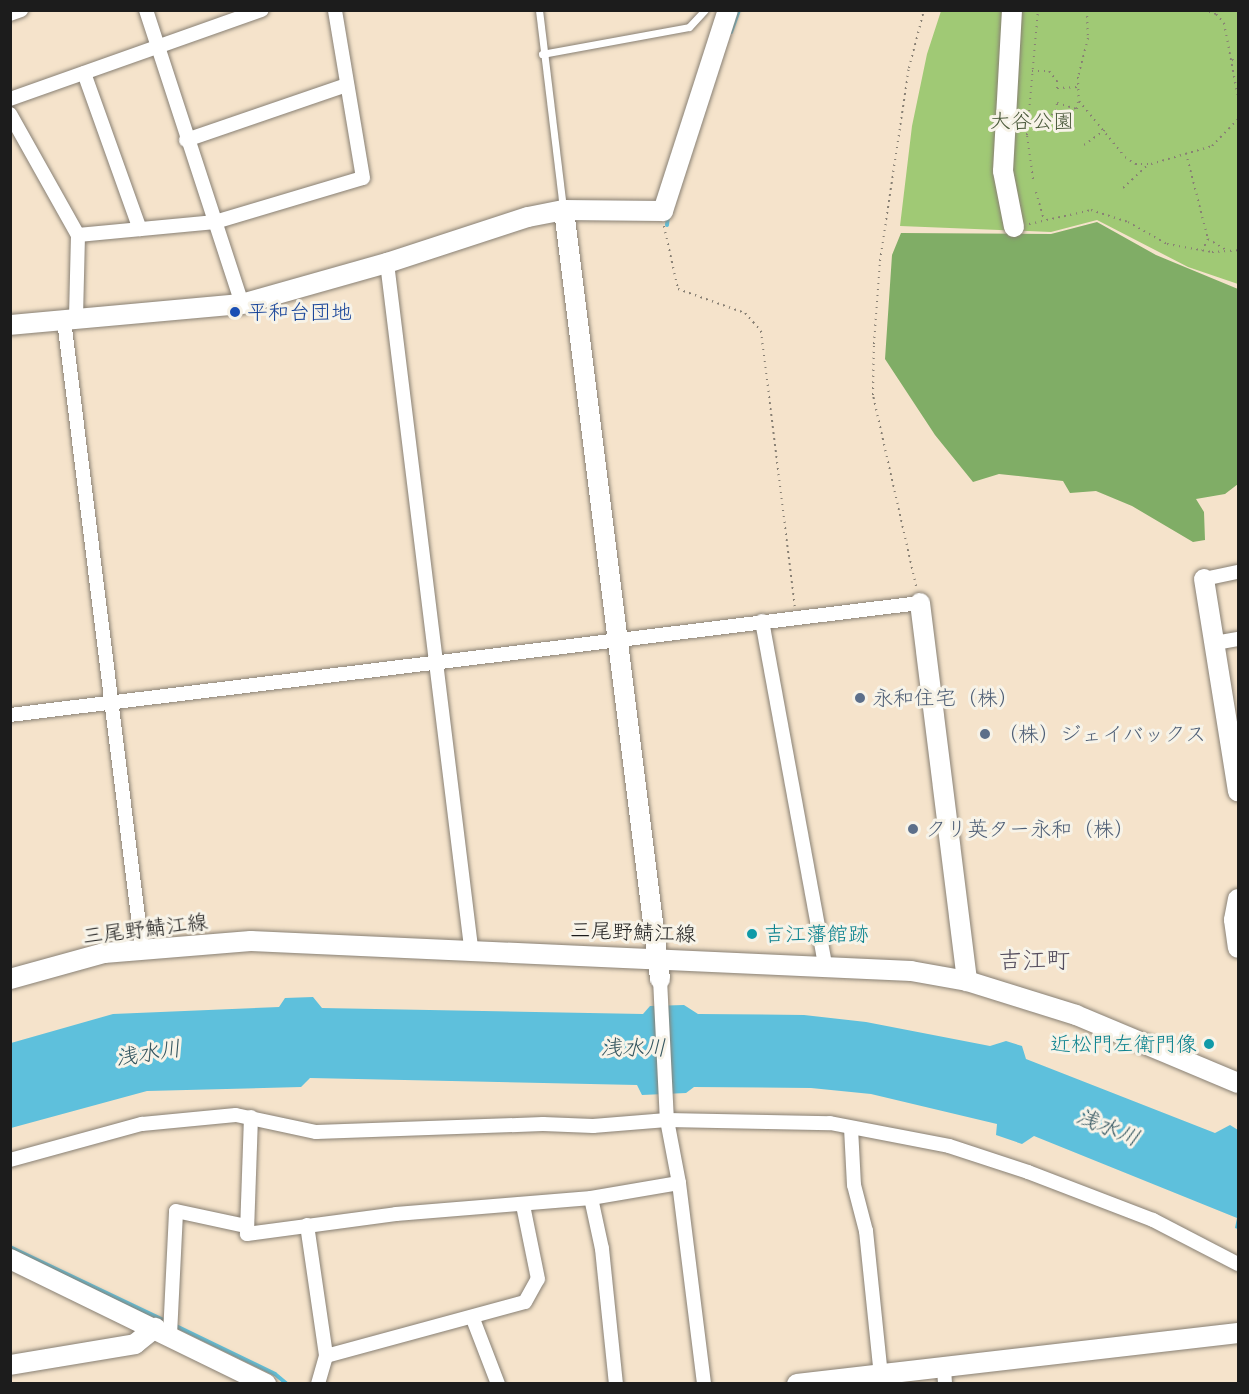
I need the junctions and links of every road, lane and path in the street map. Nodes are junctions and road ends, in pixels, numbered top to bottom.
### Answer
1 (21, 10) edge
2 (146, 10) edge
3 (262, 10) edge
4 (335, 10) edge
5 (539, 10) edge
6 (705, 10) edge
7 (728, 10) edge
8 (924, 10) edge
9 (1012, 10) edge
10 (1038, 10) edge
11 (1087, 10) edge
12 (1203, 10) edge
13 (10, 14) edge
14 (157, 49) junction
15 (542, 54) junction
16 (1232, 60) junction
17 (1239, 61) edge
18 (1032, 70) junction
19 (84, 73) junction
20 (347, 85) junction
21 (1077, 87) junction
22 (1239, 97) edge
23 (10, 99) edge
24 (1079, 101) junction
25 (10, 114) edge
26 (1029, 118) junction
27 (1239, 119) edge
28 (1105, 130) junction
29 (186, 140) junction
30 (1084, 145) dead end
31 (1186, 153) junction
32 (1149, 164) junction
33 (1032, 179) dead end
34 (1124, 188) dead end
35 (1036, 192) dead end
36 (564, 210) junction
37 (663, 211) junction
38 (1044, 220) junction
39 (215, 222) junction
40 (1014, 226) joint
41 (140, 229) junction
42 (78, 235) junction
43 (1208, 239) junction
44 (1239, 250) edge
45 (1202, 251) junction
46 (1228, 252) junction
47 (387, 263) junction
48 (242, 304) junction
49 (70, 319) junction
50 (10, 325) edge
51 (1239, 573) edge
52 (1204, 579) joint
53 (920, 603) junction
54 (796, 616) junction
55 (762, 621) junction
56 (619, 639) junction
57 (1239, 639) edge
58 (1215, 643) junction
59 (437, 660) junction
60 (112, 703) junction
61 (1231, 707) edge
62 (10, 715) edge
63 (1239, 791) edge
64 (1239, 899) edge
65 (1238, 942) edge
66 (474, 948) junction
67 (142, 949) junction
68 (659, 957) junction
69 (825, 965) junction
70 (10, 979) edge
71 (660, 979) joint
72 (967, 981) junction
73 (1239, 1083) edge
74 (251, 1117) junction
75 (667, 1120) junction
76 (851, 1128) junction
77 (10, 1160) edge
78 (679, 1183) junction
79 (591, 1198) junction
80 (523, 1205) junction
81 (307, 1225) junction
82 (246, 1226) junction
83 (10, 1259) edge
84 (1239, 1264) edge
85 (473, 1319) junction
86 (166, 1327) junction
87 (1239, 1333) edge
88 (326, 1356) junction
89 (10, 1365) edge
90 (881, 1375) junction
91 (945, 1376) edge
92 (266, 1383) edge
93 (318, 1383) edge
94 (498, 1383) edge
95 (616, 1383) edge
96 (704, 1383) edge
97 (797, 1383) edge

1 - 13 street
2 - 14 street
3 - 14 street
4 - 20 street
5 - 15 lane
6 - 15 lane
7 - 37 street
8 - 53 path
9 - 40 street
10 - 18 path
11 - 21 path
12 - 16 path
14 - 19 street
14 - 29 street
15 - 36 lane
16 - 17 path
16 - 22 path
18 - 21 path
18 - 26 path
19 - 23 street
19 - 41 street
20 - 29 street
20 - 39 street
21 - 24 path
24 - 26 path
24 - 28 path
25 - 42 street
26 - 33 path
27 - 31 path
28 - 30 path
28 - 32 path
29 - 39 street
31 - 32 path
31 - 43 path
32 - 34 path
35 - 38 path
36 - 37 street
36 - 47 street
36 - 56 street
37 - 54 path
38 - 40 path
38 - 45 path
39 - 41 street
39 - 48 street
41 - 42 street
42 - 49 street
43 - 45 path
43 - 46 path
44 - 46 path
45 - 46 path
47 - 48 street
47 - 59 street
48 - 49 street
49 - 50 street
49 - 60 street
51 - 52 street
52 - 58 street
53 - 54 street
53 - 72 street
54 - 55 street
55 - 56 street
55 - 69 street
56 - 59 street
56 - 68 street
57 - 58 street
58 - 61 street
59 - 60 street
59 - 66 street
60 - 62 street
60 - 67 street
61 - 63 street
64 - 65 street
66 - 67 street, 三尾野鯖江線
66 - 68 street, 三尾野鯖江線
67 - 70 street, 三尾野鯖江線
68 - 69 street, 三尾野鯖江線
68 - 71 street
69 - 72 street, 三尾野鯖江線
71 - 75 street
72 - 73 street, 三尾野鯖江線
74 - 75 street
74 - 77 street
74 - 82 street
75 - 76 street
75 - 78 street
76 - 84 street
76 - 90 street
78 - 79 street
78 - 96 street
79 - 80 street
79 - 95 street
80 - 81 street
80 - 85 street
81 - 82 street
81 - 88 street
82 - 86 street
83 - 86 street
85 - 88 street
85 - 94 street
86 - 89 street
86 - 92 street
87 - 91 street
88 - 93 street
90 - 91 street
90 - 97 street

